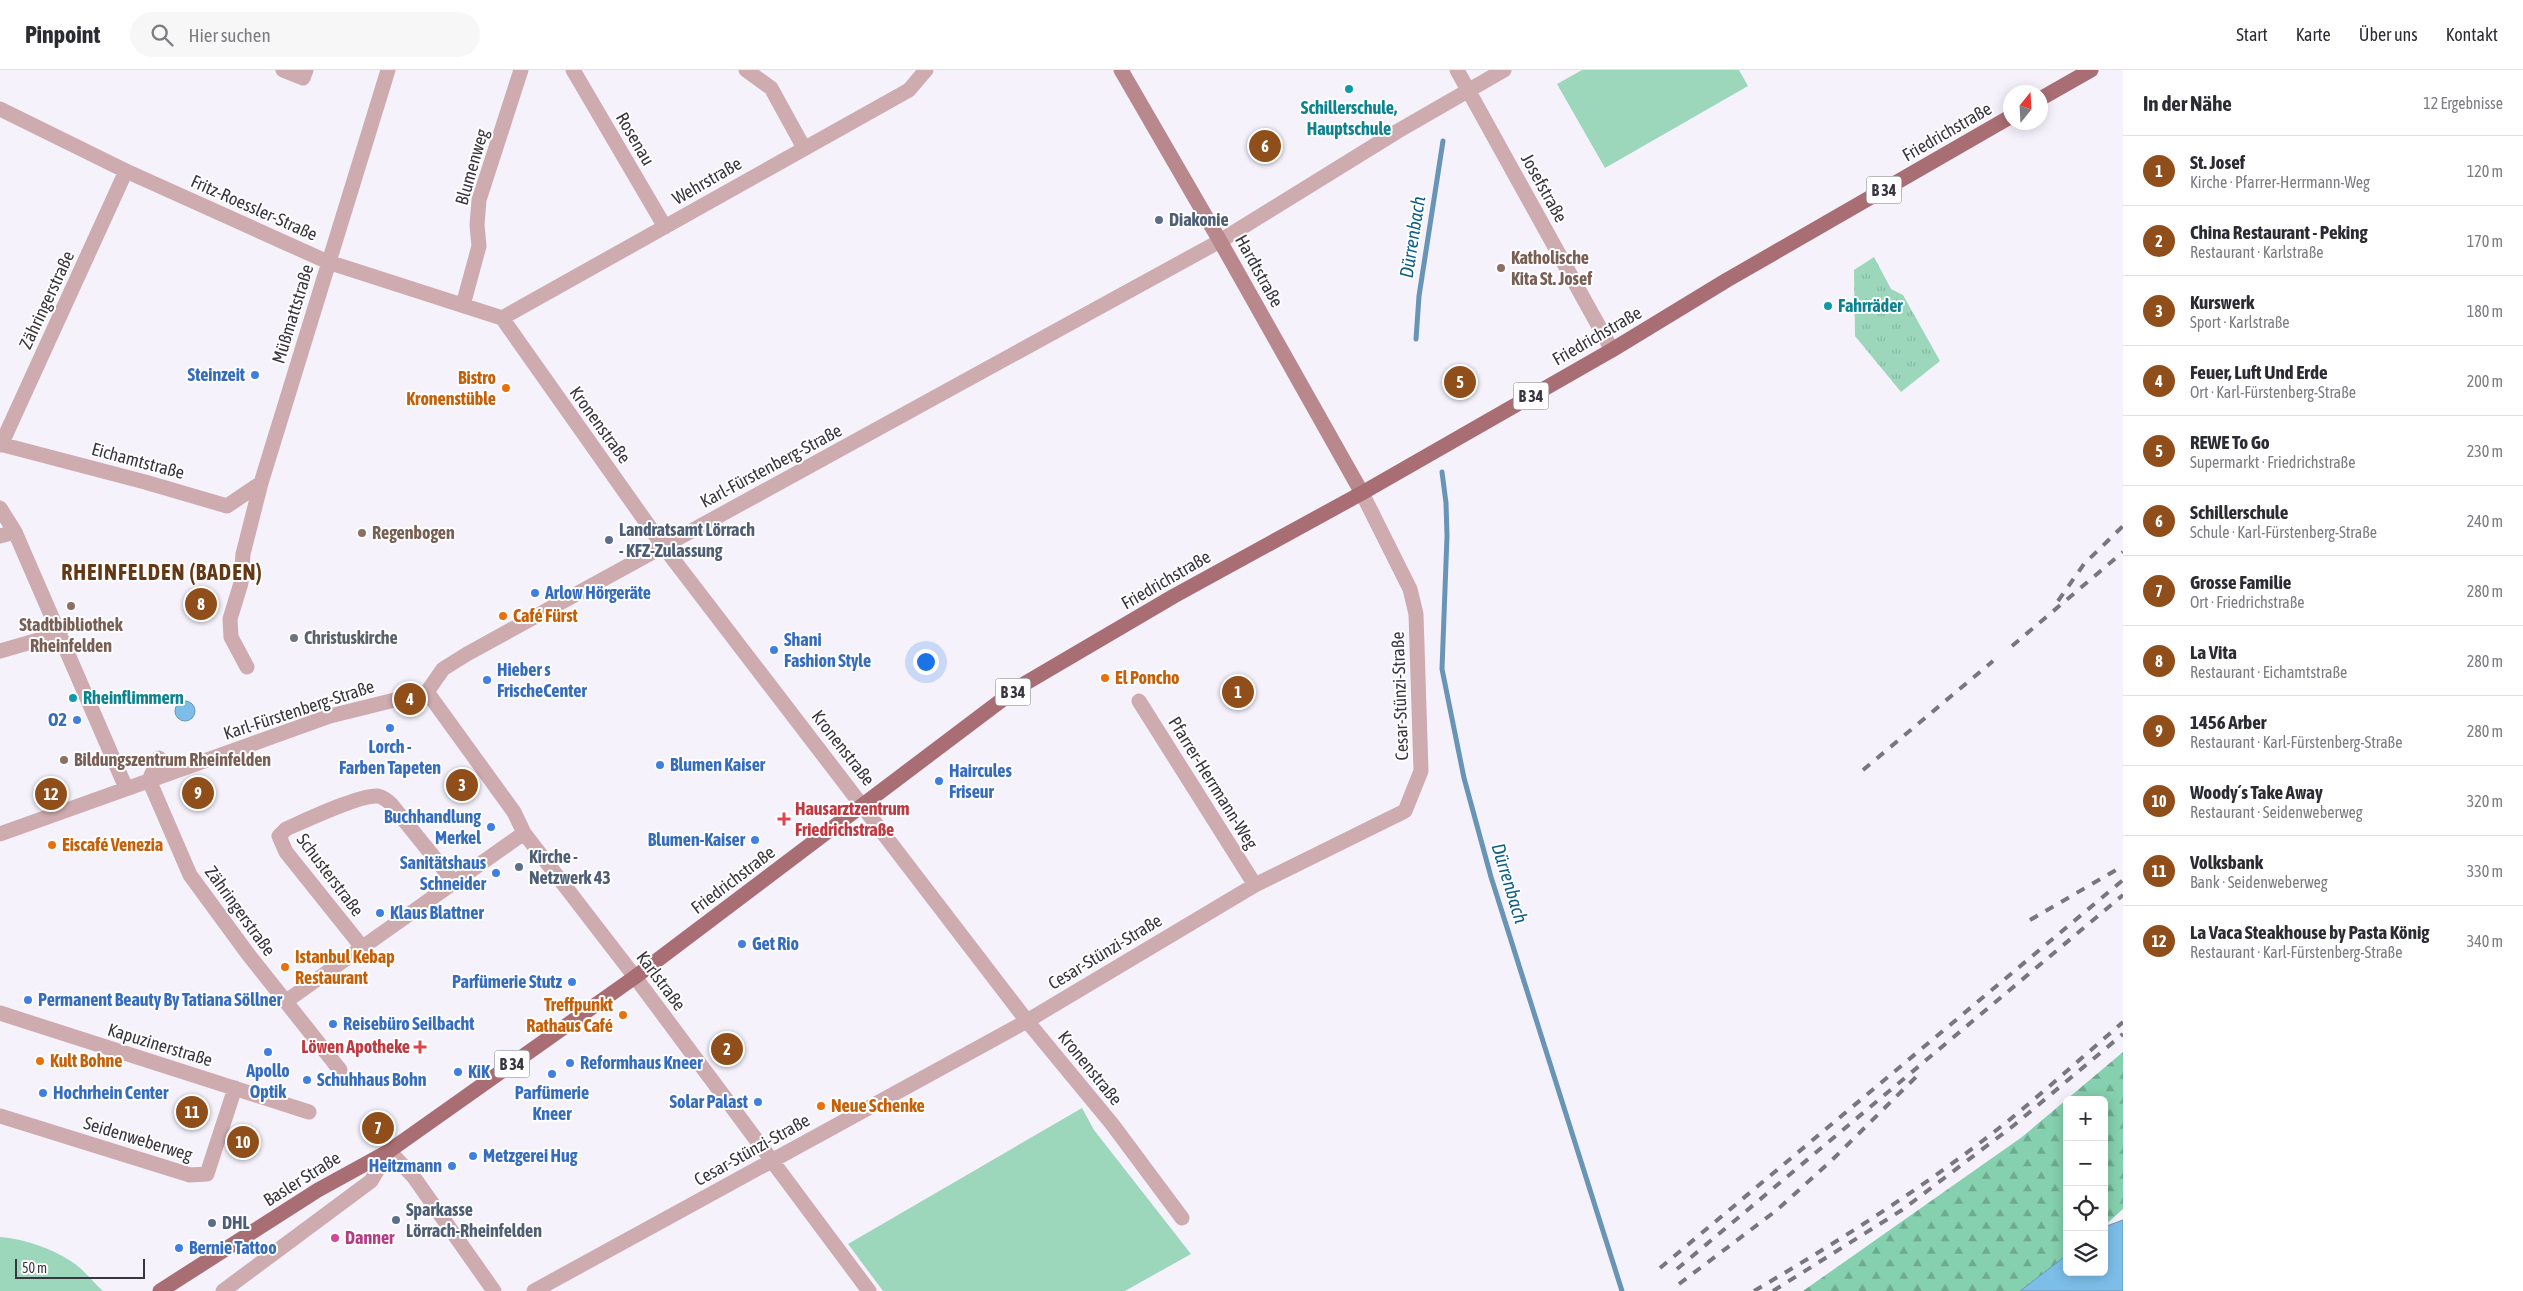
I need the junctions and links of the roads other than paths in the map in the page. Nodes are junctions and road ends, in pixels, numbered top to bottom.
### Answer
1 (283, 70) edge
2 (306, 70) edge
3 (388, 70) edge
4 (522, 70) edge
5 (573, 70) edge
6 (746, 70) edge
7 (926, 70) edge
8 (1121, 70) edge
9 (1457, 70) edge
10 (1504, 70) edge
11 (2091, 70) edge
12 (1469, 90) junction
13 (2048, 94) edge
14 (0, 110) edge
15 (2003, 121) edge
16 (804, 148) junction
17 (126, 171) junction
18 (665, 227) junction
19 (1220, 241) junction
20 (328, 262) junction
21 (463, 305) junction
22 (502, 318) junction
23 (1612, 350) junction
24 (1, 445) edge
25 (261, 483) junction
26 (1362, 493) junction
27 (0, 508) edge
28 (15, 532) junction
29 (0, 536) edge
30 (663, 546) junction
31 (61, 632) junction
32 (0, 651) edge
33 (248, 667) dead end
34 (427, 692) junction
35 (1139, 701) dead end
36 (159, 758) dead end
37 (149, 780) junction
38 (126, 788) junction
39 (863, 804) junction
40 (524, 833) junction
41 (0, 834) edge
42 (454, 882) junction
43 (1255, 885) junction
44 (362, 947) junction
45 (635, 977) junction
46 (285, 1002) junction
47 (0, 1013) edge
48 (1027, 1021) junction
49 (340, 1070) dead end
50 (236, 1088) junction
51 (309, 1112) dead end
52 (0, 1116) edge
53 (390, 1151) junction
54 (773, 1160) junction
55 (1182, 1218) dead end
56 (160, 1291) edge
57 (223, 1291) edge
58 (494, 1291) edge
59 (534, 1291) edge
60 (869, 1291) edge

1 - 2 street
3 - 20 street, Müßmattstraße
4 - 21 street, Blumenweg
5 - 18 street, Rosenau
6 - 16 street
7 - 16 street, Wehrstraße
8 - 19 street, Hardtstraße
9 - 12 street, Josefstraße
10 - 12 street, Karl-Fürstenberg-Straße
11 - 13 main road
12 - 19 street, Karl-Fürstenberg-Straße
12 - 23 street, Josefstraße
14 - 17 street, Fritz-Roessler-Straße
15 - 23 main road, Friedrichstraße / B 34
16 - 18 street, Wehrstraße
17 - 20 street, Fritz-Roessler-Straße
17 - 24 street, Zähringerstraße
18 - 22 street, Wehrstraße
19 - 26 street, Hardtstraße
19 - 30 street, Karl-Fürstenberg-Straße
20 - 21 street, Fritz-Roessler-Straße
20 - 25 street, Müßmattstraße
21 - 22 street, Fritz-Roessler-Straße
22 - 30 street, Kronenstraße
23 - 26 main road, Friedrichstraße / B 34
24 - 25 street, Eichamtstraße
25 - 33 street, Müßmattstraße
26 - 39 main road, Friedrichstraße / B 34
26 - 43 street, Cesar-Stünzi-Straße
27 - 28 street
28 - 29 street
28 - 31 street
30 - 34 street, Karl-Fürstenberg-Straße
30 - 39 street, Kronenstraße
31 - 32 street
31 - 38 street
34 - 37 street, Karl-Fürstenberg-Straße
34 - 40 street, Karlstraße
35 - 43 street, Pfarrer-Herrmann-Weg
36 - 37 street
37 - 38 street, Karl-Fürstenberg-Straße
37 - 46 street, Zähringerstraße
38 - 41 street, Karl-Fürstenberg-Straße
39 - 45 main road, Friedrichstraße / B 34
39 - 48 street, Kronenstraße
40 - 42 street
40 - 45 street, Karlstraße
42 - 44 street
42 - 44 street, Schusterstraße
43 - 48 street, Cesar-Stünzi-Straße
44 - 46 street
45 - 53 main road, Friedrichstraße / B 34
45 - 54 street, Karlstraße
46 - 49 street, Zähringerstraße
47 - 50 street, Kapuzinerstraße
48 - 54 street, Cesar-Stünzi-Straße
48 - 55 street, Kronenstraße
50 - 51 street, Kapuzinerstraße
50 - 52 street, Seidenweberweg
53 - 56 main road, Basler Straße / B 34
53 - 57 street
53 - 58 street
54 - 59 street, Cesar-Stünzi-Straße
54 - 60 street, Karlstraße

